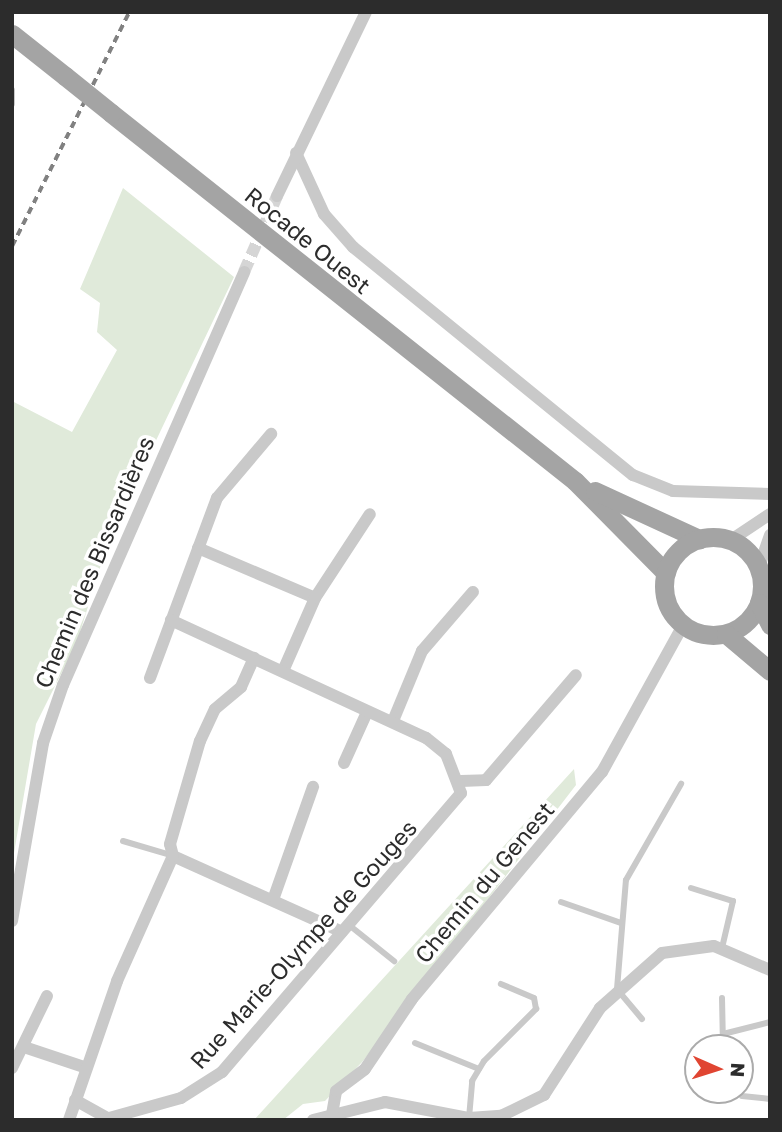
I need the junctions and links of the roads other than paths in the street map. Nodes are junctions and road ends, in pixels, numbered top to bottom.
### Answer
1 (366, 12) edge
2 (12, 19) edge
3 (12, 34) edge
4 (29, 48) junction
5 (12, 90) edge
6 (12, 104) edge
7 (296, 153) junction
8 (277, 196) tunnel mouth
9 (244, 272) tunnel mouth
10 (271, 434) dead end
11 (575, 481) junction
12 (770, 494) edge
13 (370, 514) dead end
14 (770, 514) edge
15 (770, 535) edge
16 (699, 539) junction
17 (731, 540) junction
18 (198, 548) junction
19 (758, 567) junction
20 (666, 573) junction
21 (473, 592) dead end
22 (315, 598) junction
23 (759, 603) junction
24 (172, 620) junction
25 (683, 625) junction
26 (770, 625) edge
27 (726, 634) junction
28 (254, 658) junction
29 (283, 671) junction
30 (770, 671) edge
31 (576, 675) dead end
32 (150, 678) dead end
33 (367, 712) junction
34 (393, 722) junction
35 (344, 763) dead end
36 (461, 781) junction
37 (681, 784) dead end
38 (313, 787) dead end
39 (123, 841) dead end
40 (173, 856) junction
41 (691, 888) dead end
42 (274, 897) junction
43 (561, 902) dead end
44 (12, 921) edge
45 (621, 923) junction
46 (345, 929) junction
47 (722, 948) junction
48 (394, 961) dead end
49 (770, 970) edge
50 (500, 984) dead end
51 (617, 989) junction
52 (47, 996) dead end
53 (722, 998) dead end
54 (642, 1019) dead end
55 (770, 1022) edge
56 (723, 1034) joint
57 (415, 1043) dead end
58 (27, 1048) junction
59 (12, 1068) edge
60 (84, 1068) junction
61 (479, 1069) junction
62 (75, 1100) junction
63 (331, 1116) edge
64 (468, 1118) junction
65 (105, 1119) edge
66 (68, 1120) edge
67 (313, 1120) edge

1 - 7 street
2 - 4 main road
3 - 4 main road, Rocade Ouest
4 - 11 main road, Rocade Ouest, bridge
5 - 6 lane
7 - 8 street
7 - 12 street
9 - 44 street, Chemin des Bissardières
10 - 18 street
11 - 16 main road, Rocade Ouest
11 - 20 main road, Rocade Ouest
13 - 22 street
14 - 17 street
15 - 19 street
16 - 17 main road
16 - 20 main road
17 - 19 main road
18 - 22 street
18 - 24 street
19 - 23 main road
20 - 25 main road
21 - 34 street
22 - 29 street
23 - 26 main road
23 - 27 main road
24 - 28 street
24 - 32 street
25 - 27 main road
25 - 63 street, Chemin du Genest
27 - 30 main road
28 - 29 street
28 - 40 street
29 - 33 street
31 - 36 street
33 - 34 street
33 - 35 street
34 - 36 street
36 - 46 street, Rue Marie-Olympe de Gouges
37 - 45 lane
38 - 42 street
39 - 40 lane
40 - 42 street
40 - 60 street
41 - 47 lane
42 - 46 street
43 - 45 lane
45 - 51 lane
46 - 48 lane
46 - 65 street, Rue Marie-Olympe de Gouges
47 - 49 street
47 - 51 street
50 - 61 lane
51 - 54 lane
51 - 64 street
52 - 58 street
53 - 56 lane
55 - 56 lane
57 - 61 lane
58 - 59 street
58 - 60 street
60 - 62 street
61 - 64 lane
62 - 65 street, Rue Marie-Olympe de Gouges
62 - 66 street
63 - 64 street
63 - 67 street

